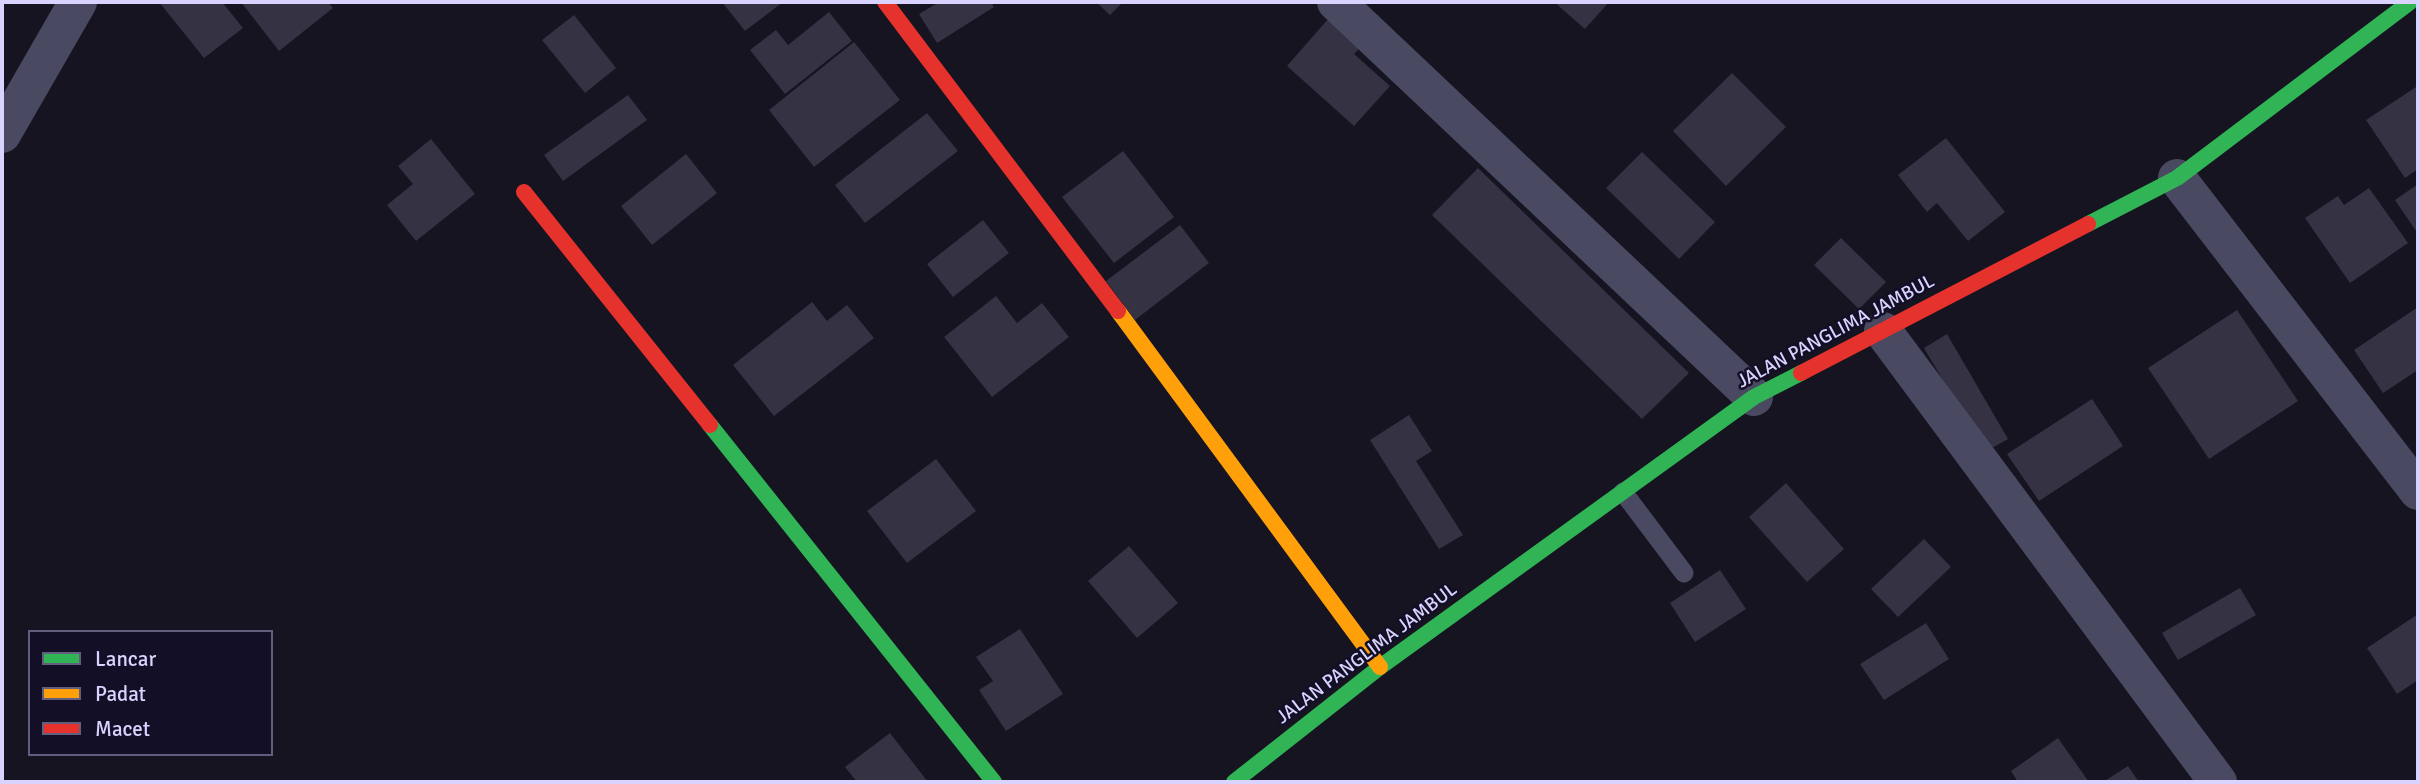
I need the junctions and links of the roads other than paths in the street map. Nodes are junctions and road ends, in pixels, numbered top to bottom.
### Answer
1 (78, 2) edge
2 (885, 2) edge
3 (1336, 2) edge
4 (2410, 2) edge
5 (3, 130) edge
6 (2177, 178) junction
7 (524, 192) dead end
8 (1883, 331) junction
9 (1754, 397) junction
10 (2418, 491) edge
11 (1623, 492) junction
12 (1684, 573) dead end
13 (1380, 667) junction
14 (994, 782) edge
15 (1234, 782) edge
16 (2218, 782) edge

1 - 5 street
2 - 13 street
3 - 9 street
4 - 6 street, JALAN PANGLIMA JAMBUL
6 - 8 street, JALAN PANGLIMA JAMBUL
6 - 10 street
7 - 14 street
8 - 9 street, JALAN PANGLIMA JAMBUL
8 - 16 street
9 - 11 street, JALAN PANGLIMA JAMBUL
11 - 12 lane
11 - 13 street, JALAN PANGLIMA JAMBUL
13 - 15 street, JALAN PANGLIMA JAMBUL

